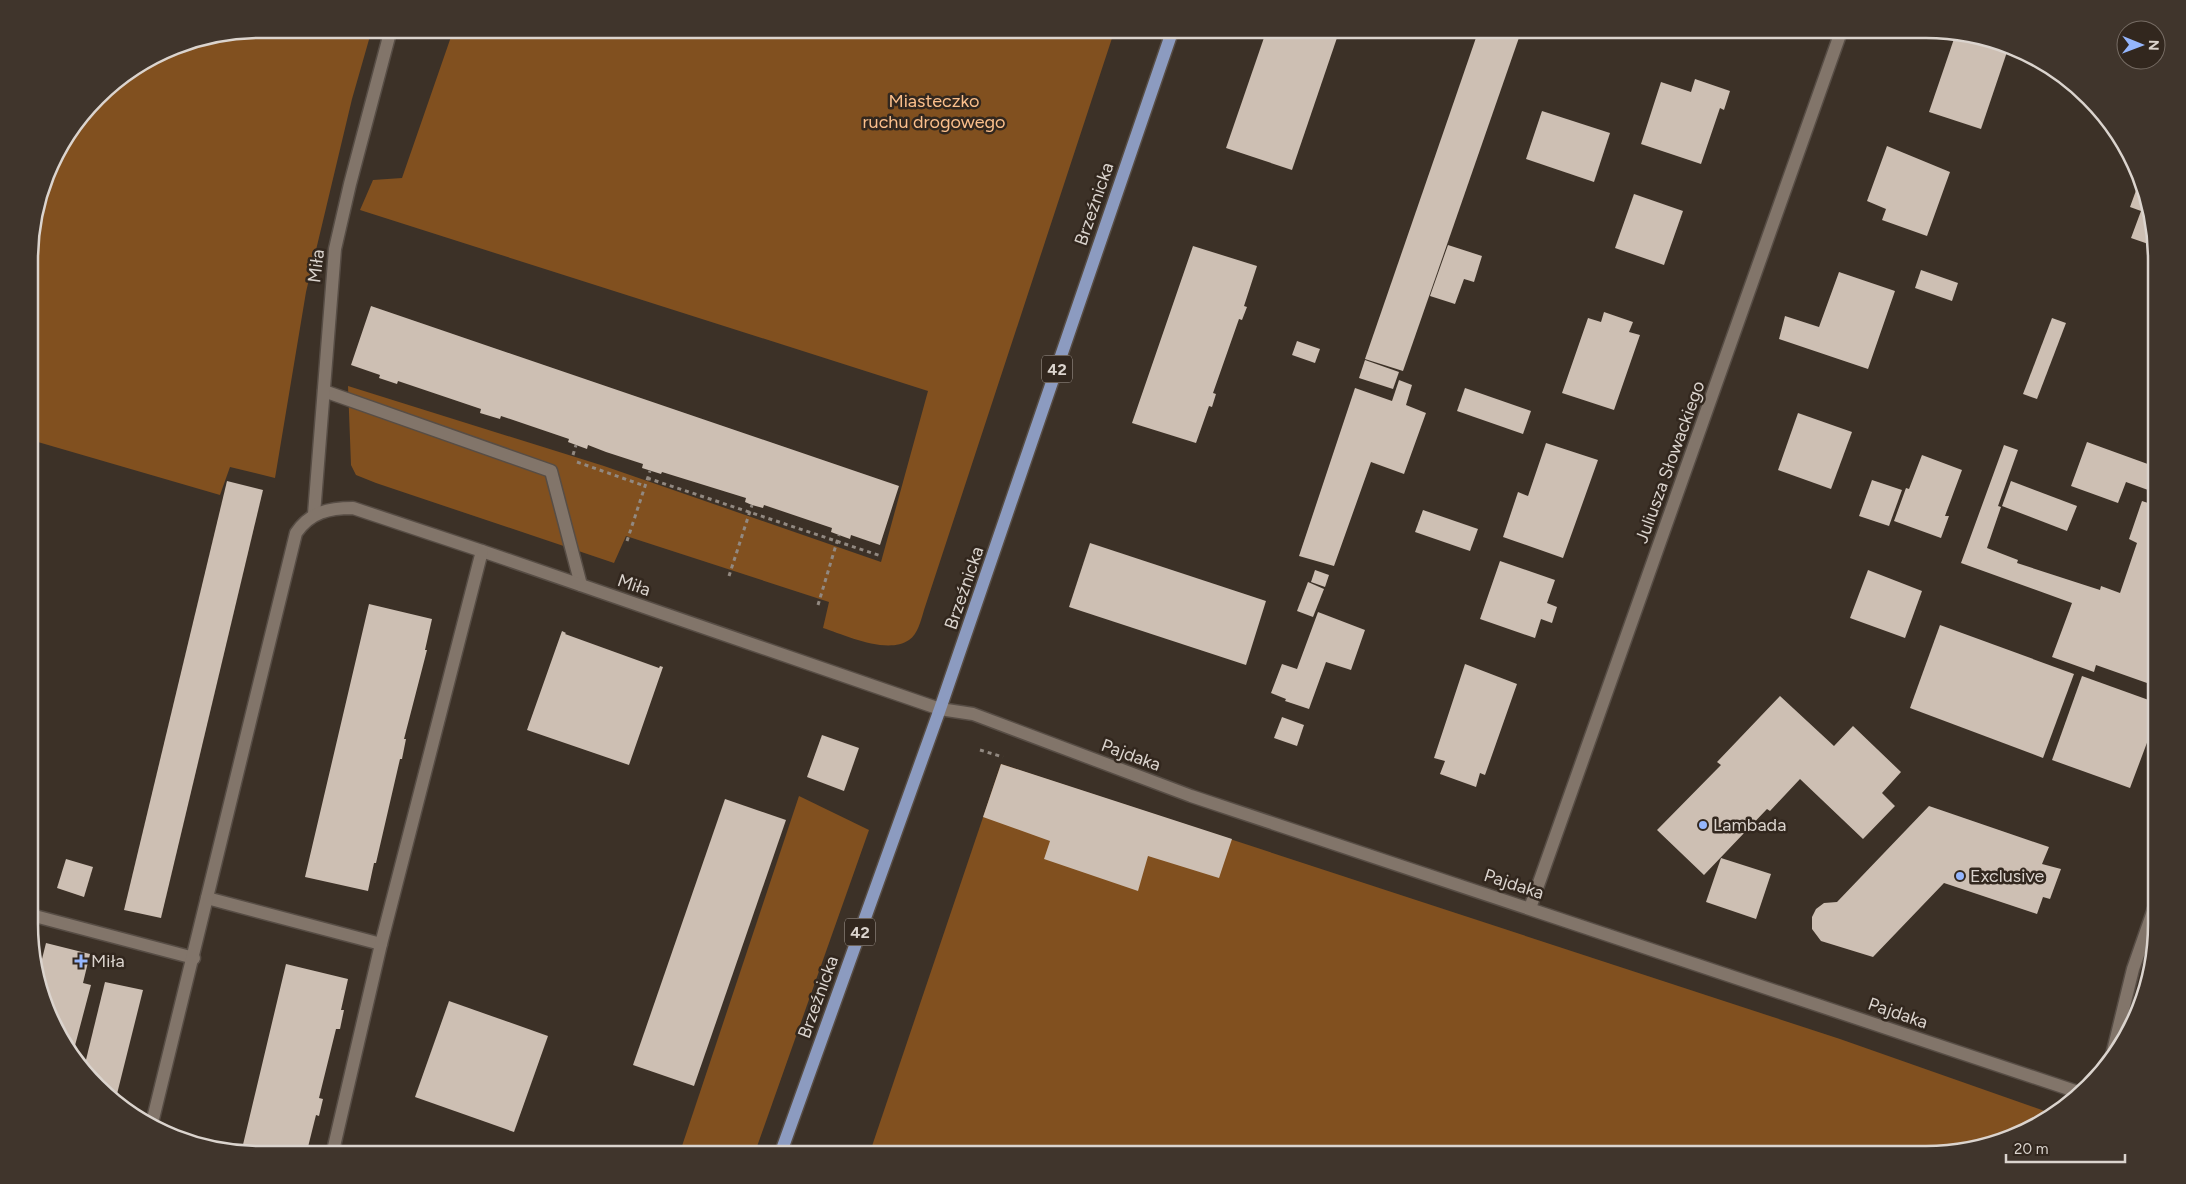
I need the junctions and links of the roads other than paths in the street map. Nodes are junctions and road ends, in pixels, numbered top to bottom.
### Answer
1 (389, 38) edge
2 (1170, 38) edge
3 (1839, 38) edge
4 (324, 391) junction
5 (314, 514) junction
6 (482, 551) junction
7 (581, 585) junction
8 (940, 709) junction
9 (208, 898) junction
10 (1530, 908) junction
11 (38, 917) edge
12 (2148, 926) edge
13 (380, 944) junction
14 (194, 958) junction
15 (2115, 1041) edge
16 (2074, 1091) edge
17 (153, 1120) edge
18 (334, 1146) edge
19 (783, 1146) edge

1 - 4 street, Miła
2 - 8 main road, Brzeźnicka / 42
3 - 10 street, Juliusza Słowackiego
4 - 5 street, Miła
4 - 7 street
5 - 6 street, Miła
5 - 9 street
6 - 7 street, Miła
6 - 13 street
7 - 8 street, Miła
8 - 10 street, Pajdaka
8 - 19 main road, Brzeźnicka / 42
9 - 13 street
9 - 14 street
10 - 16 street, Pajdaka
11 - 14 street
12 - 15 street
13 - 18 street
14 - 17 street

